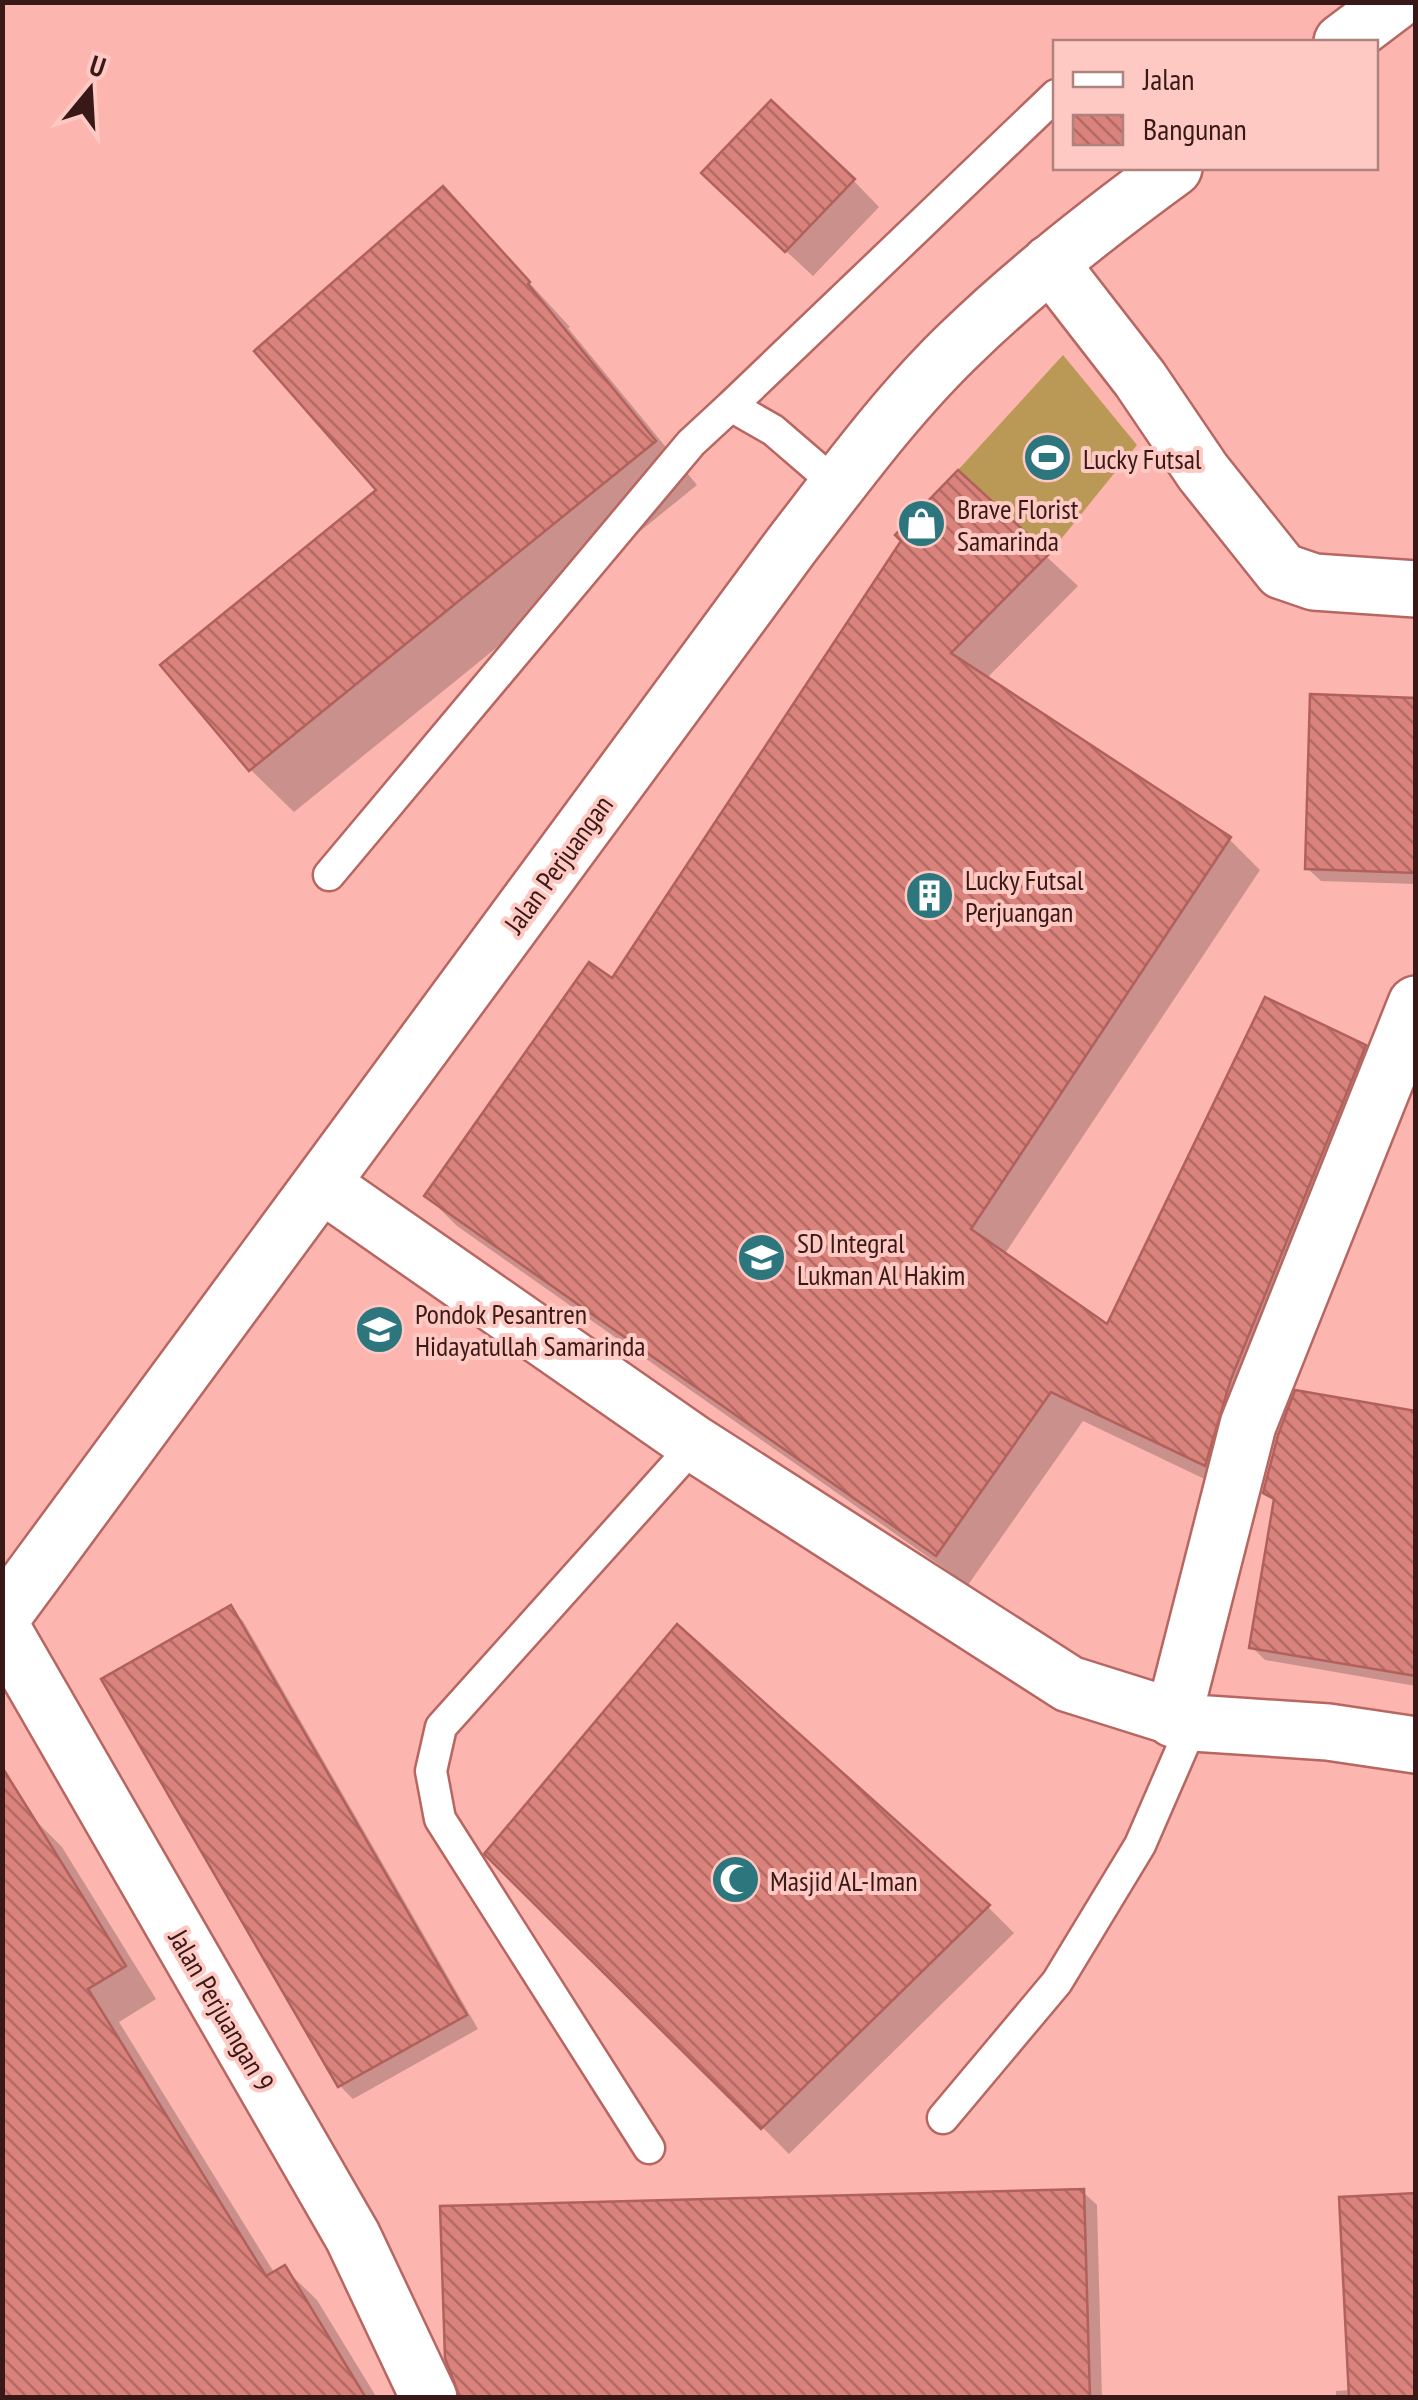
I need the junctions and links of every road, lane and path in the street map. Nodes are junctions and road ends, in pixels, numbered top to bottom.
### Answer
1 (1395, 2) edge
2 (1345, 40) edge
3 (1053, 98) edge
4 (1171, 170) edge
5 (1050, 263) junction
6 (730, 406) junction
7 (838, 486) junction
8 (1416, 590) edge
9 (328, 874) dead end
10 (1416, 1004) edge
11 (323, 1185) junction
12 (695, 1444) junction
13 (2, 1617) edge
14 (2, 1628) edge
15 (1183, 1721) junction
16 (1416, 1745) edge
17 (943, 2118) dead end
18 (650, 2148) dead end
19 (429, 2398) edge

1 - 2 street
3 - 6 lane
4 - 5 street, Jalan Perjuangan
5 - 7 street, Jalan Perjuangan
5 - 8 street
6 - 7 lane
6 - 9 lane
7 - 11 street, Jalan Perjuangan
10 - 15 street
11 - 12 street
11 - 13 street, Jalan Perjuangan
12 - 15 street
12 - 18 lane
14 - 19 street, Jalan Perjuangan 9
15 - 16 street
15 - 17 lane

